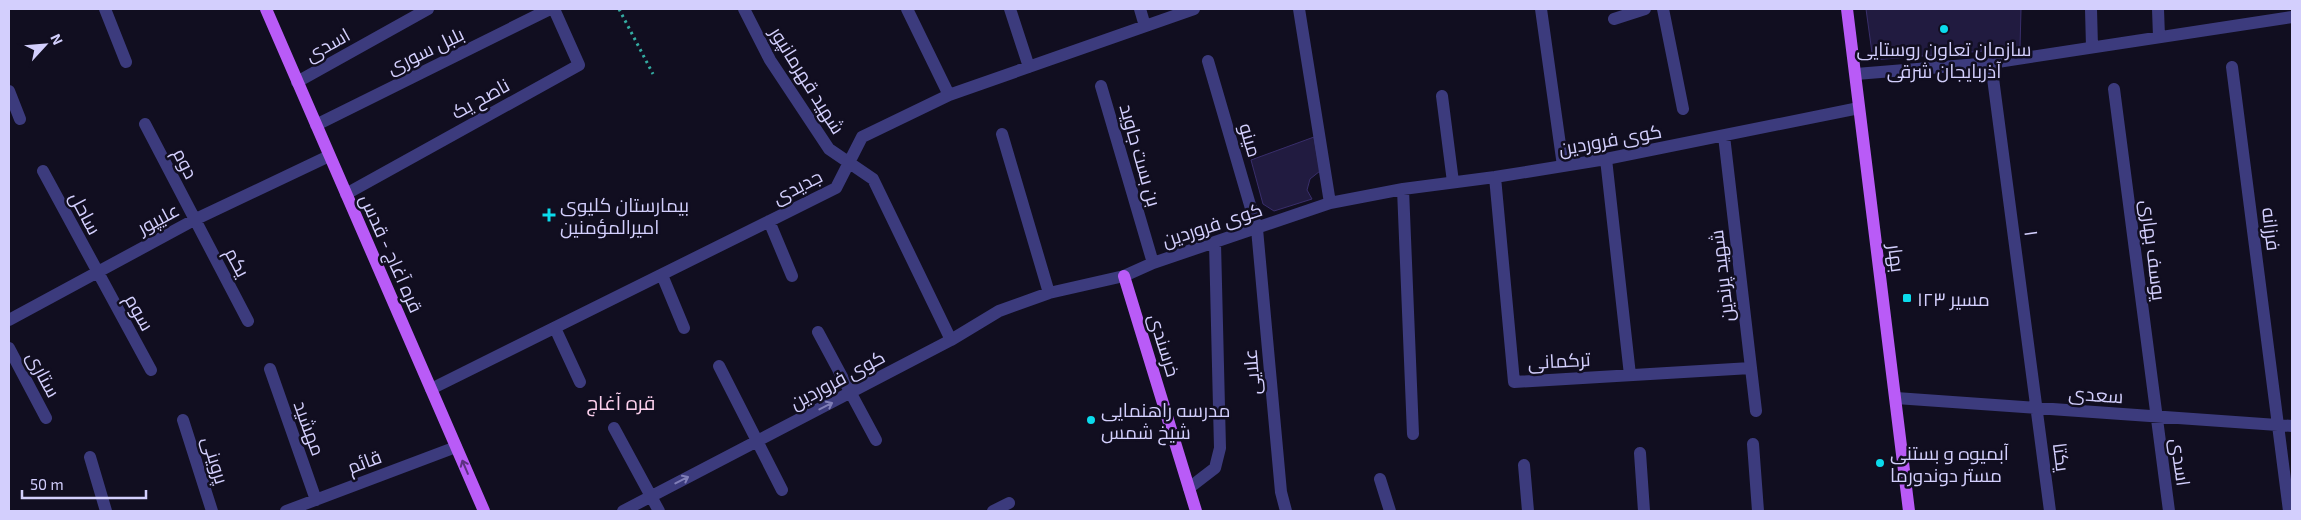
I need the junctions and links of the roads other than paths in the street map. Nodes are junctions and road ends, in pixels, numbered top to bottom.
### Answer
1 (106, 9) edge
2 (266, 9) edge
3 (428, 9) edge
4 (552, 9) edge
5 (744, 9) edge
6 (756, 9) edge
7 (907, 9) edge
8 (1010, 9) edge
9 (1140, 9) edge
10 (1194, 9) edge
11 (1299, 9) edge
12 (1541, 9) edge
13 (1645, 9) edge
14 (1663, 9) edge
15 (1847, 9) edge
16 (2091, 9) edge
17 (2158, 9) edge
18 (2285, 15) edge
19 (1614, 19) dead end
20 (1145, 26) junction
21 (756, 33) junction
22 (2159, 37) junction
23 (2092, 47) junction
24 (1208, 61) dead end
25 (126, 62) dead end
26 (1991, 63) junction
27 (1029, 67) junction
28 (2232, 67) dead end
29 (1856, 74) junction
30 (297, 82) junction
31 (1101, 86) dead end
32 (2114, 89) dead end
33 (9, 91) edge
34 (949, 95) junction
35 (1442, 96) dead end
36 (1859, 108) junction
37 (1684, 109) dead end
38 (20, 119) dead end
39 (144, 124) dead end
40 (316, 125) junction
41 (1002, 134) dead end
42 (1724, 136) junction
43 (329, 156) junction
44 (1606, 159) junction
45 (850, 162) junction
46 (1563, 166) junction
47 (43, 171) dead end
48 (1495, 177) junction
49 (1453, 182) junction
50 (1403, 189) junction
51 (346, 194) junction
52 (1330, 203) junction
53 (194, 220) junction
54 (770, 221) junction
55 (1258, 229) junction
56 (1214, 243) junction
57 (1153, 263) junction
58 (96, 272) junction
59 (662, 274) junction
60 (792, 276) dead end
61 (1124, 276) junction
62 (1049, 293) junction
63 (9, 320) edge
64 (248, 321) dead end
65 (555, 328) junction
66 (684, 328) dead end
67 (818, 332) dead end
68 (951, 340) junction
69 (9, 348) edge
70 (718, 366) dead end
71 (1751, 368) junction
72 (270, 369) dead end
73 (151, 370) dead end
74 (1630, 375) junction
75 (580, 382) dead end
76 (432, 389) junction
77 (851, 393) junction
78 (1896, 398) junction
79 (2036, 408) junction
80 (1756, 411) dead end
81 (2157, 417) junction
82 (46, 418) dead end
83 (184, 420) dead end
84 (2278, 426) junction
85 (2292, 426) edge
86 (614, 428) dead end
87 (1413, 434) dead end
88 (876, 440) dead end
89 (757, 442) junction
90 (1753, 444) dead end
91 (456, 447) junction
92 (1640, 453) dead end
93 (90, 457) dead end
94 (1524, 465) dead end
95 (1380, 479) dead end
96 (1189, 488) junction
97 (782, 490) dead end
98 (651, 496) junction
99 (316, 500) junction
100 (1009, 503) dead end
101 (106, 511) edge
102 (212, 511) edge
103 (286, 511) edge
104 (484, 511) edge
105 (623, 511) edge
106 (659, 511) edge
107 (993, 511) edge
108 (1196, 511) edge
109 (1286, 511) edge
110 (1390, 511) edge
111 (1528, 511) edge
112 (1644, 511) edge
113 (1758, 511) edge
114 (1909, 511) edge
115 (2050, 511) edge
116 (2169, 511) edge
117 (2289, 511) edge

1 - 25 street
2 - 30 main road, قره آغاج - قدس
3 - 30 street, اسدی
4 - 40 street, بلبل سوری
4 - 51 street, ناصح یک
5 - 21 street, شهید قهرمانپور
6 - 21 street
7 - 34 street
8 - 27 street
9 - 20 street
10 - 20 street, جدیدی
11 - 52 street
12 - 46 street
13 - 19 street
14 - 37 street
15 - 29 main road, بهار
16 - 23 street
17 - 22 street
18 - 22 street
20 - 27 street, جدیدی
21 - 45 street, شهید قهرمانپور
22 - 23 street
23 - 26 street
24 - 55 street, مینو
26 - 29 street
26 - 79 street, ۱
27 - 34 street, جدیدی
28 - 84 street, فرزانه
29 - 36 main road, بهار
30 - 40 main road, قره آغاج - قدس
31 - 57 street, بن بست جاوید
32 - 81 street, یوسف بهاری
33 - 38 street
34 - 45 street, جدیدی
35 - 49 street
36 - 42 street, کوی فروردین
36 - 78 main road, بهار
39 - 53 street, دوم
40 - 43 main road, قره آغاج - قدس
41 - 62 street
42 - 44 street, کوی فروردین
42 - 71 street, شهید پرندین
43 - 51 main road, قره آغاج - قدس
43 - 53 street, علیپور
44 - 46 street, کوی فروردین
44 - 74 street
45 - 54 street, جدیدی
45 - 68 street, شهید قهرمانپور
46 - 48 street, کوی فروردین
47 - 58 street, ساحل
48 - 49 street, کوی فروردین
48 - 74 street, ترکمانی
49 - 50 street, کوی فروردین
50 - 52 street, کوی فروردین
50 - 87 street
51 - 76 main road, قره آغاج - قدس
52 - 55 street, کوی فروردین
53 - 58 street, علیپور
53 - 64 street, یکم
54 - 59 street, جدیدی
54 - 60 street
55 - 56 street, کوی فروردین
55 - 109 street, علایی
56 - 57 street, کوی فروردین
56 - 96 street
57 - 61 street, کوی فروردین
58 - 63 street, علیپور
58 - 73 street, سوم
59 - 65 street, جدیدی
59 - 66 street
61 - 62 street, کوی فروردین
61 - 96 main road, خرسندی
62 - 68 street, کوی فروردین
65 - 75 street
65 - 76 street, جدیدی
67 - 77 street
68 - 77 street, کوی فروردین
69 - 82 street, ستاری
70 - 89 street
71 - 74 street, ترکمانی
71 - 80 street, شهید پرندین
72 - 99 street, مهشید
76 - 91 main road, قره آغاج - قدس
77 - 88 street
89 -> 77 street, کوی فروردین
78 - 79 street, سعدی
78 - 114 main road, بهار
79 - 81 street, سعدی
79 - 115 street, یکتا
81 - 84 street, سعدی
81 - 116 street, اسدی
83 - 102 street, پروینی
84 - 85 street, سعدی
84 - 117 street, فرزانه
86 - 98 street
89 - 97 street
98 -> 89 street, کوی فروردین
90 - 113 street
91 - 99 street, قائم
104 -> 91 main road, قره آغاج - قدس
92 - 112 street
93 - 101 street
94 - 111 street
95 - 110 street
96 - 108 main road, خرسندی
98 - 105 street, کوی فروردین
98 - 106 street
99 - 103 street, قائم
100 - 107 street

